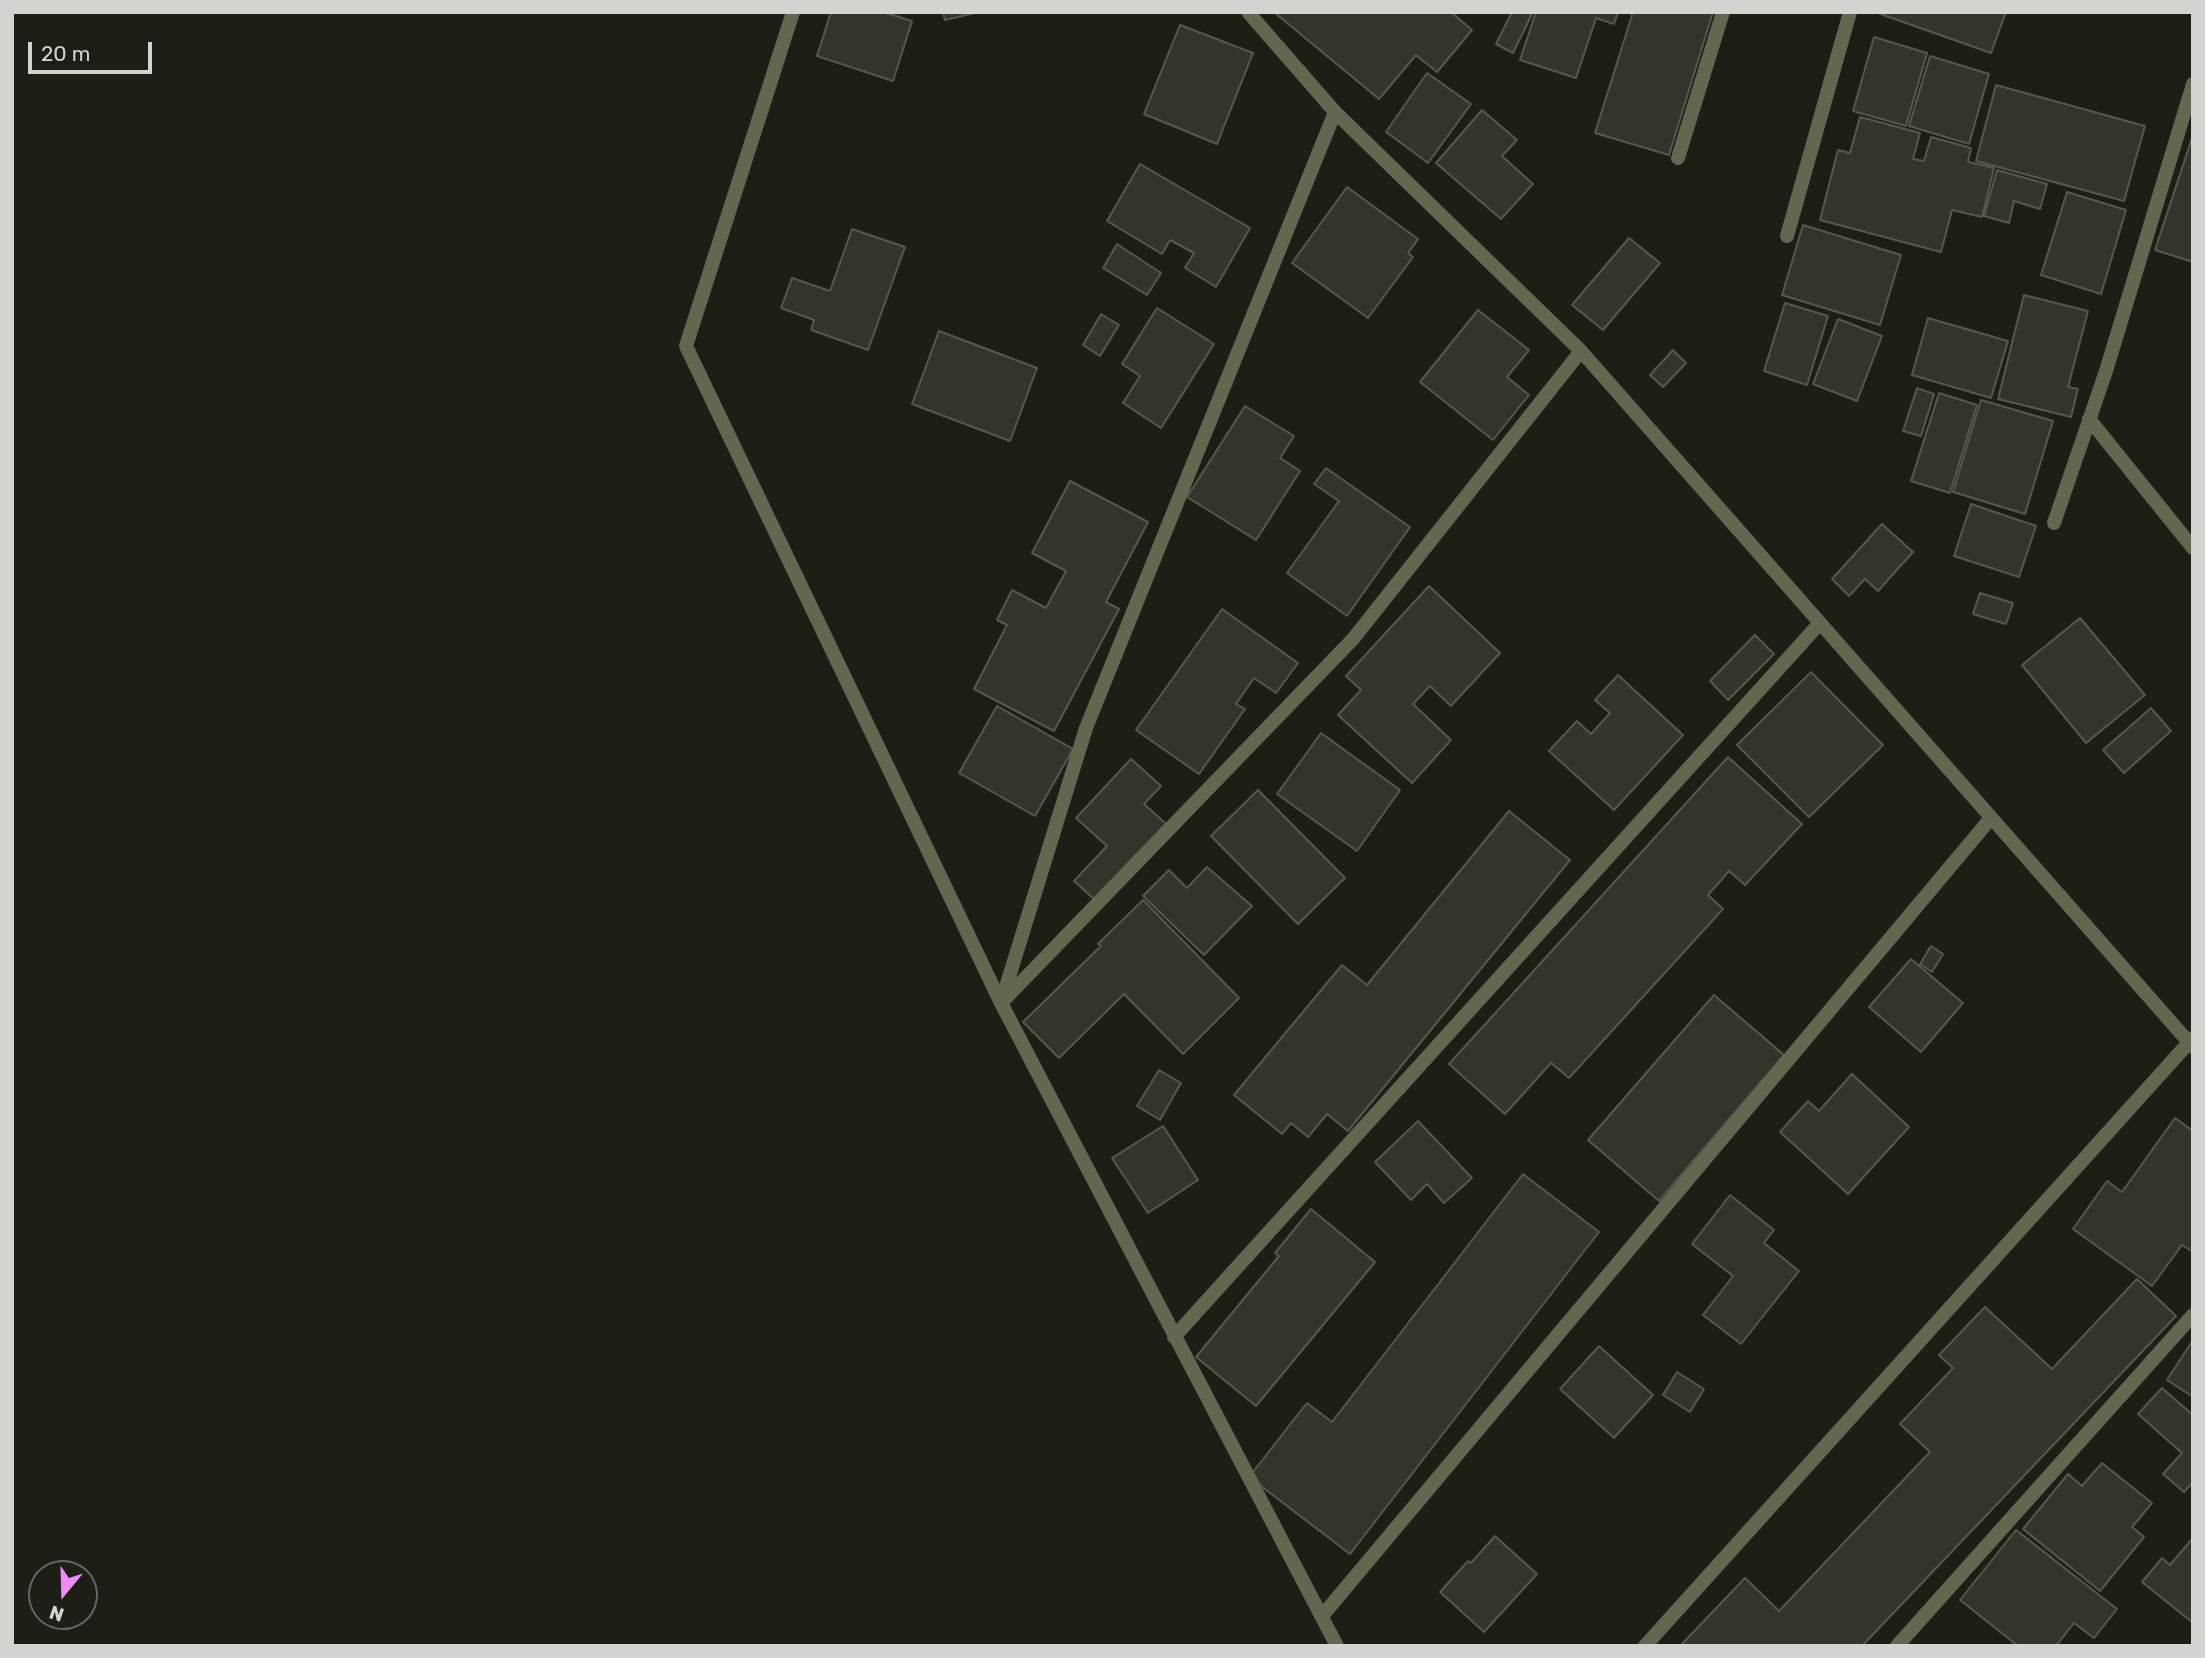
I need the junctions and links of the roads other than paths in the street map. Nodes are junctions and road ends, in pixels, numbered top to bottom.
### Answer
1 (793, 12) edge
2 (1248, 12) edge
3 (1723, 12) edge
4 (1850, 12) edge
5 (2193, 84) edge
6 (1335, 112) junction
7 (1678, 158) dead end
8 (1787, 236) dead end
9 (1581, 351) junction
10 (2089, 419) junction
11 (2054, 523) dead end
12 (2193, 548) edge
13 (1821, 623) junction
14 (1991, 818) junction
15 (1001, 1003) junction
16 (2191, 1042) edge
17 (2193, 1315) edge
18 (1174, 1337) junction
19 (1322, 1616) junction
20 (1337, 1646) edge
21 (1645, 1646) edge
22 (1897, 1646) edge

1 - 15 street
2 - 6 street
3 - 7 street
4 - 8 street
5 - 10 street
6 - 9 street
6 - 15 street
9 - 13 street
9 - 15 street
10 - 11 street
10 - 12 street
13 - 14 street
13 - 18 street
14 - 16 street
14 - 19 street
15 - 18 street
16 - 21 street
17 - 22 street
18 - 19 street
19 - 20 street

